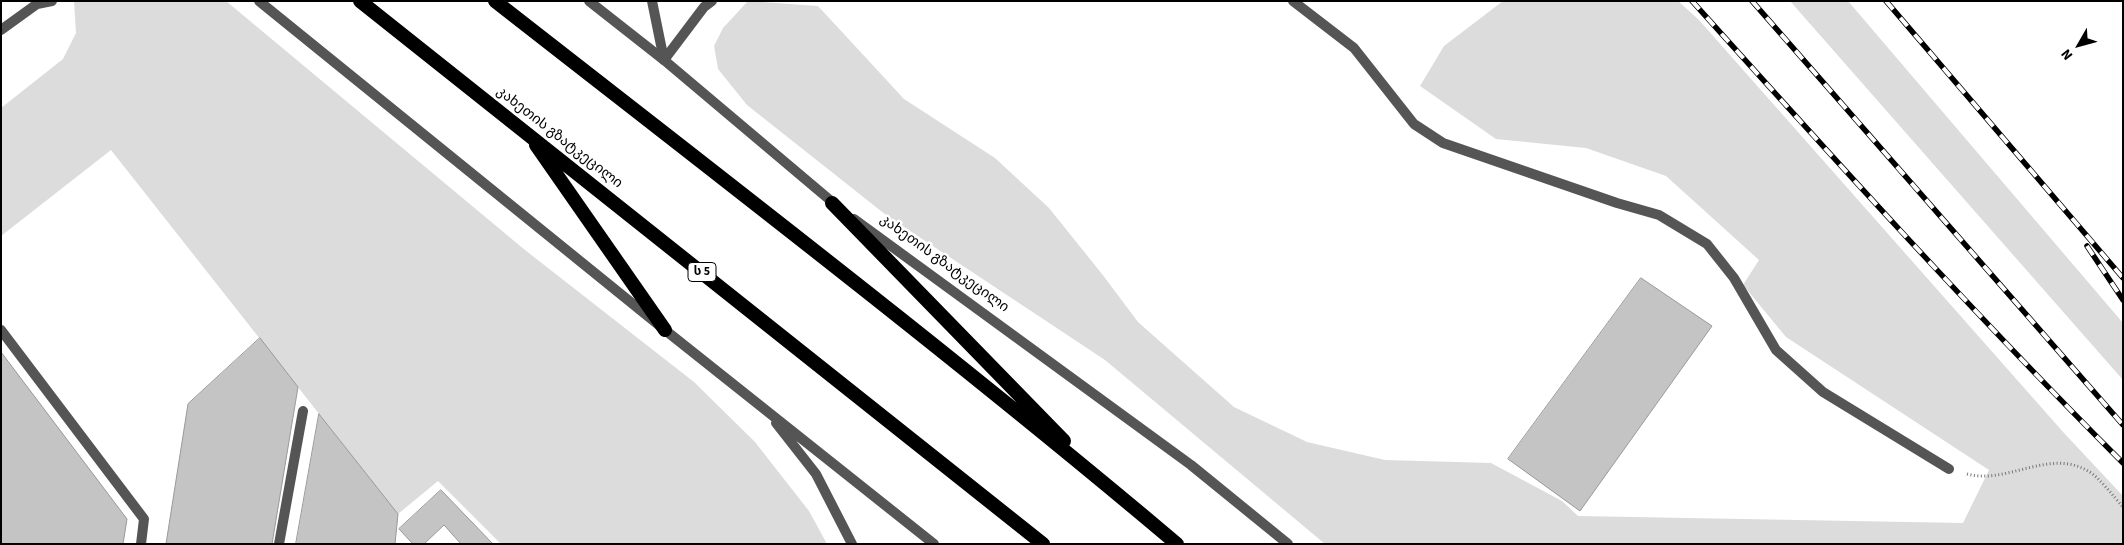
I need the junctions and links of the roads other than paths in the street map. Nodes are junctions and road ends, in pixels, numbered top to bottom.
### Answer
1 (52, 1) edge
2 (259, 1) edge
3 (360, 1) edge
4 (495, 1) edge
5 (589, 1) edge
6 (652, 1) edge
7 (712, 1) edge
8 (1293, 1) edge
9 (1, 30) edge
10 (664, 60) junction
11 (529, 134) junction
12 (832, 203) junction
13 (1, 330) edge
14 (665, 330) junction
15 (751, 397) junction
16 (303, 411) dead end
17 (1949, 469) road end
18 (1106, 484) junction
19 (141, 544) edge
20 (279, 544) edge
21 (852, 544) edge
22 (934, 544) edge
23 (1043, 544) edge
24 (1177, 544) edge
25 (1288, 544) edge

1 - 9 street
2 - 14 street
3 - 11 highway, კახეთის გზატკეცილი / ს 5
4 - 18 highway
5 - 10 street, კახეთის გზატკეცილი
6 - 10 street
7 - 10 street
8 - 17 street
10 - 12 street, კახეთის გზატკეცილი
11 - 14 highway
11 - 23 highway, კახეთის გზატკეცილი / ს 5
12 - 18 highway
12 - 25 street, კახეთის გზატკეცილი
13 - 19 street
14 - 15 street
15 - 21 street
15 - 22 street
16 - 20 street
18 - 24 highway

